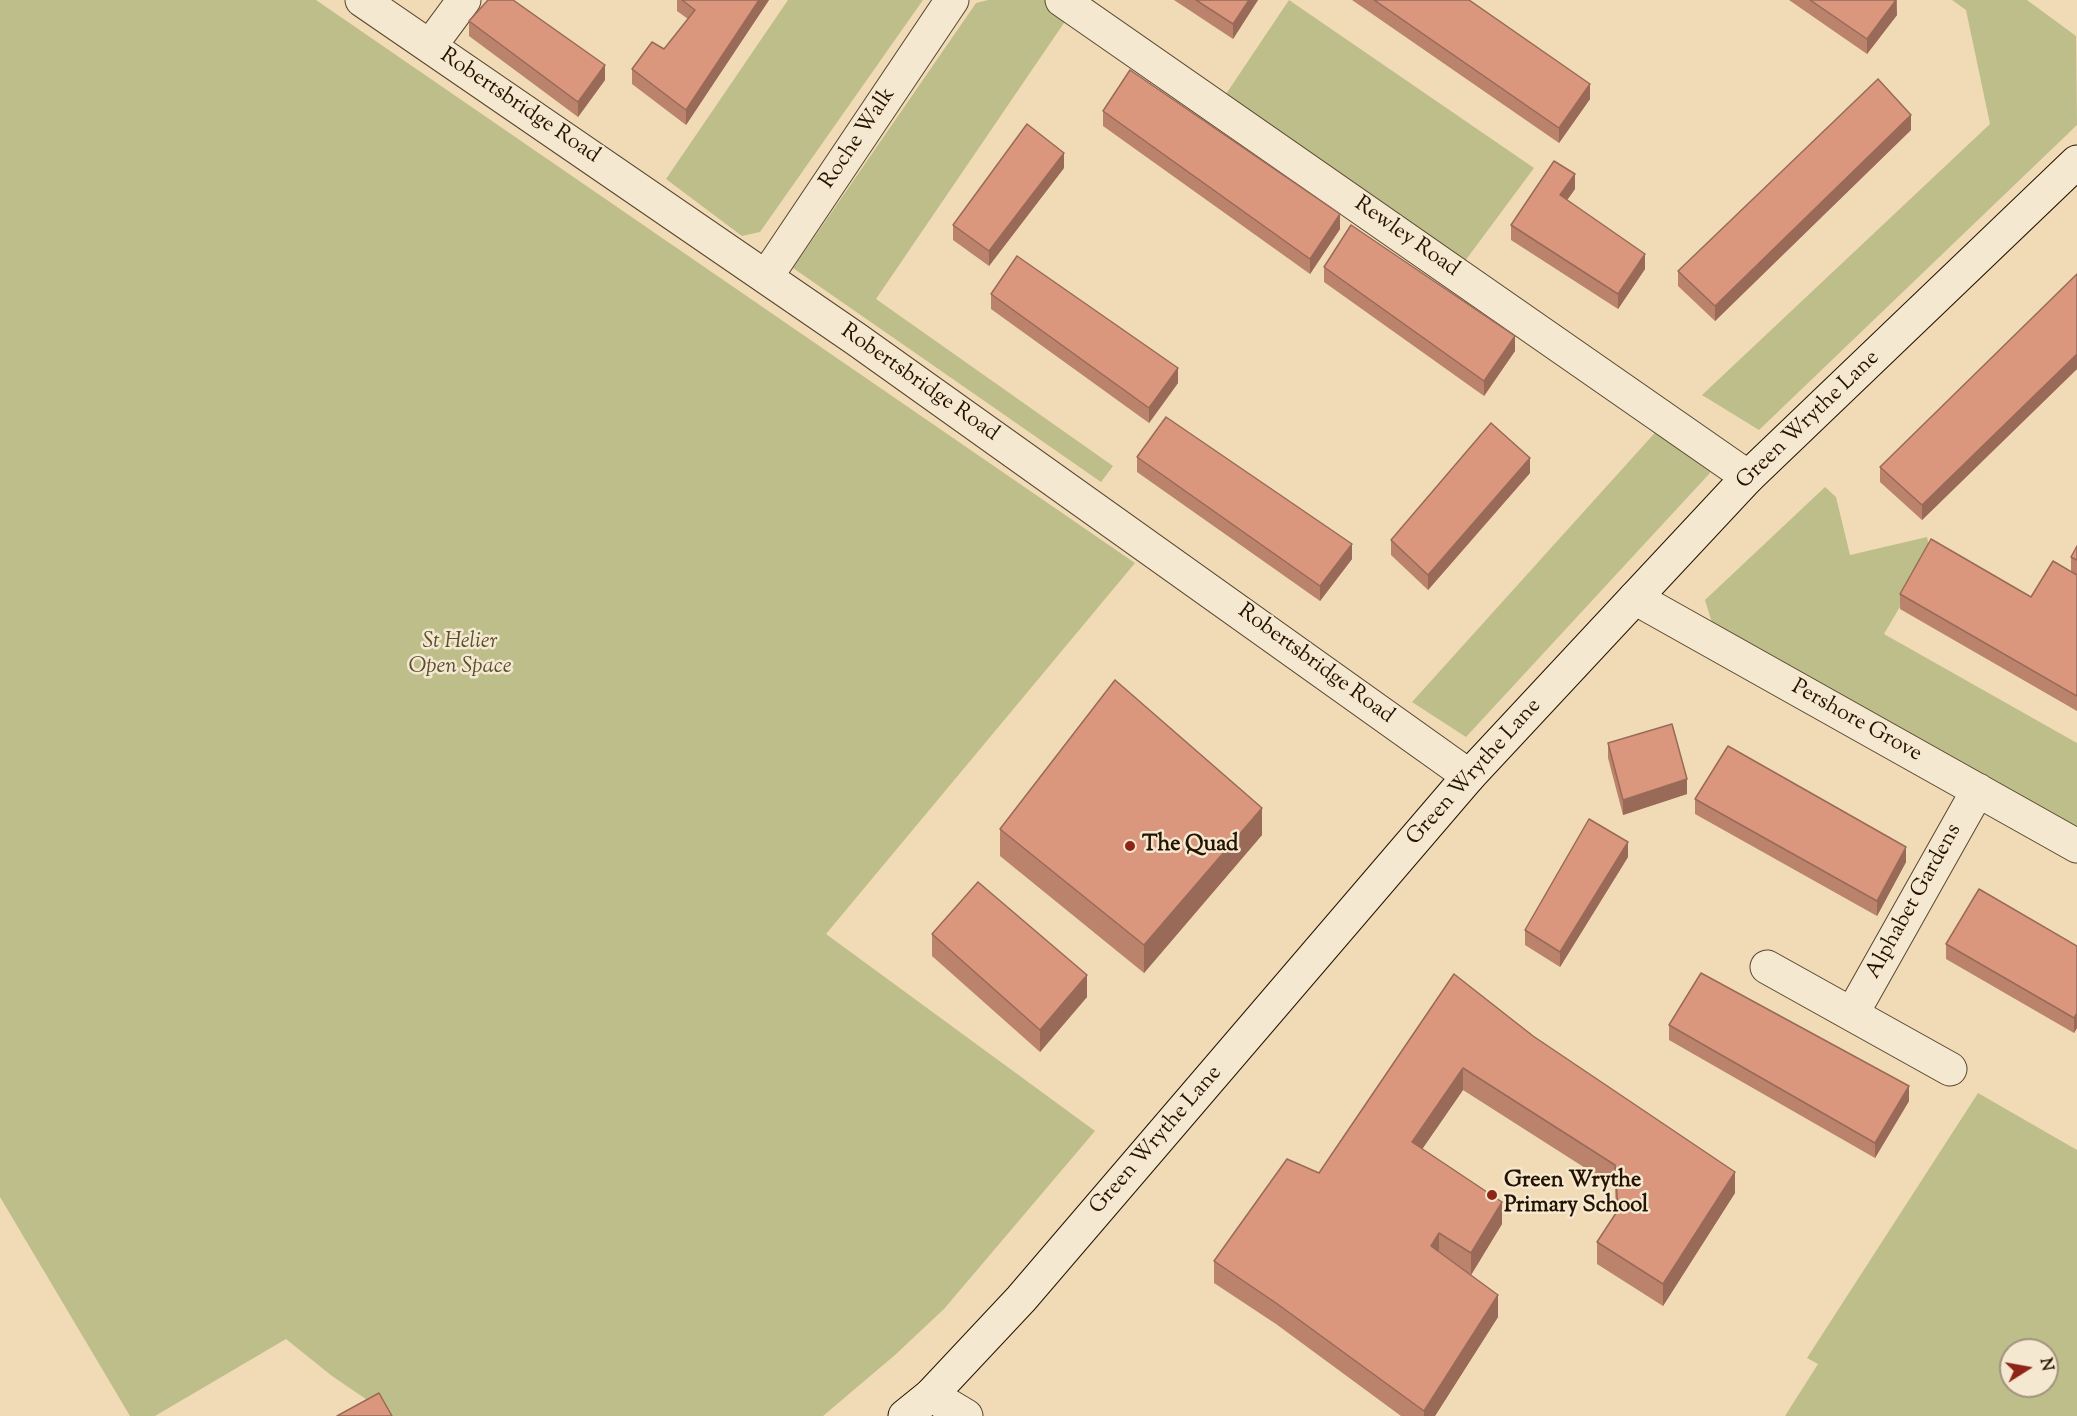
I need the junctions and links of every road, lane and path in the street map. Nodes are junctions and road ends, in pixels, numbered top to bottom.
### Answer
1 (362, 0) edge
2 (464, 0) edge
3 (952, 0) edge
4 (1062, 0) edge
5 (430, 46) junction
6 (2077, 162) edge
7 (766, 277) junction
8 (1749, 477) junction
9 (1635, 598) junction
10 (1470, 776) junction
11 (1978, 790) junction
12 (2077, 846) edge
13 (1767, 967) dead end
14 (1852, 1014) junction
15 (1950, 1069) dead end
16 (931, 1395) junction
17 (905, 1416) edge
18 (966, 1416) edge

1 - 5 street, Robertsbridge Road
2 - 5 street
3 - 7 street, Roche Walk
4 - 8 street, Rewley Road
5 - 7 street, Robertsbridge Road
6 - 8 street, Green Wrythe Lane
7 - 10 street, Robertsbridge Road
8 - 9 street, Green Wrythe Lane
9 - 10 street, Green Wrythe Lane
9 - 11 street, Pershore Grove
10 - 16 street, Green Wrythe Lane
11 - 12 street, Pershore Grove
11 - 14 street, Alphabet Gardens
13 - 14 street
14 - 15 street
16 - 17 street, Green Wrythe Lane
16 - 18 street

